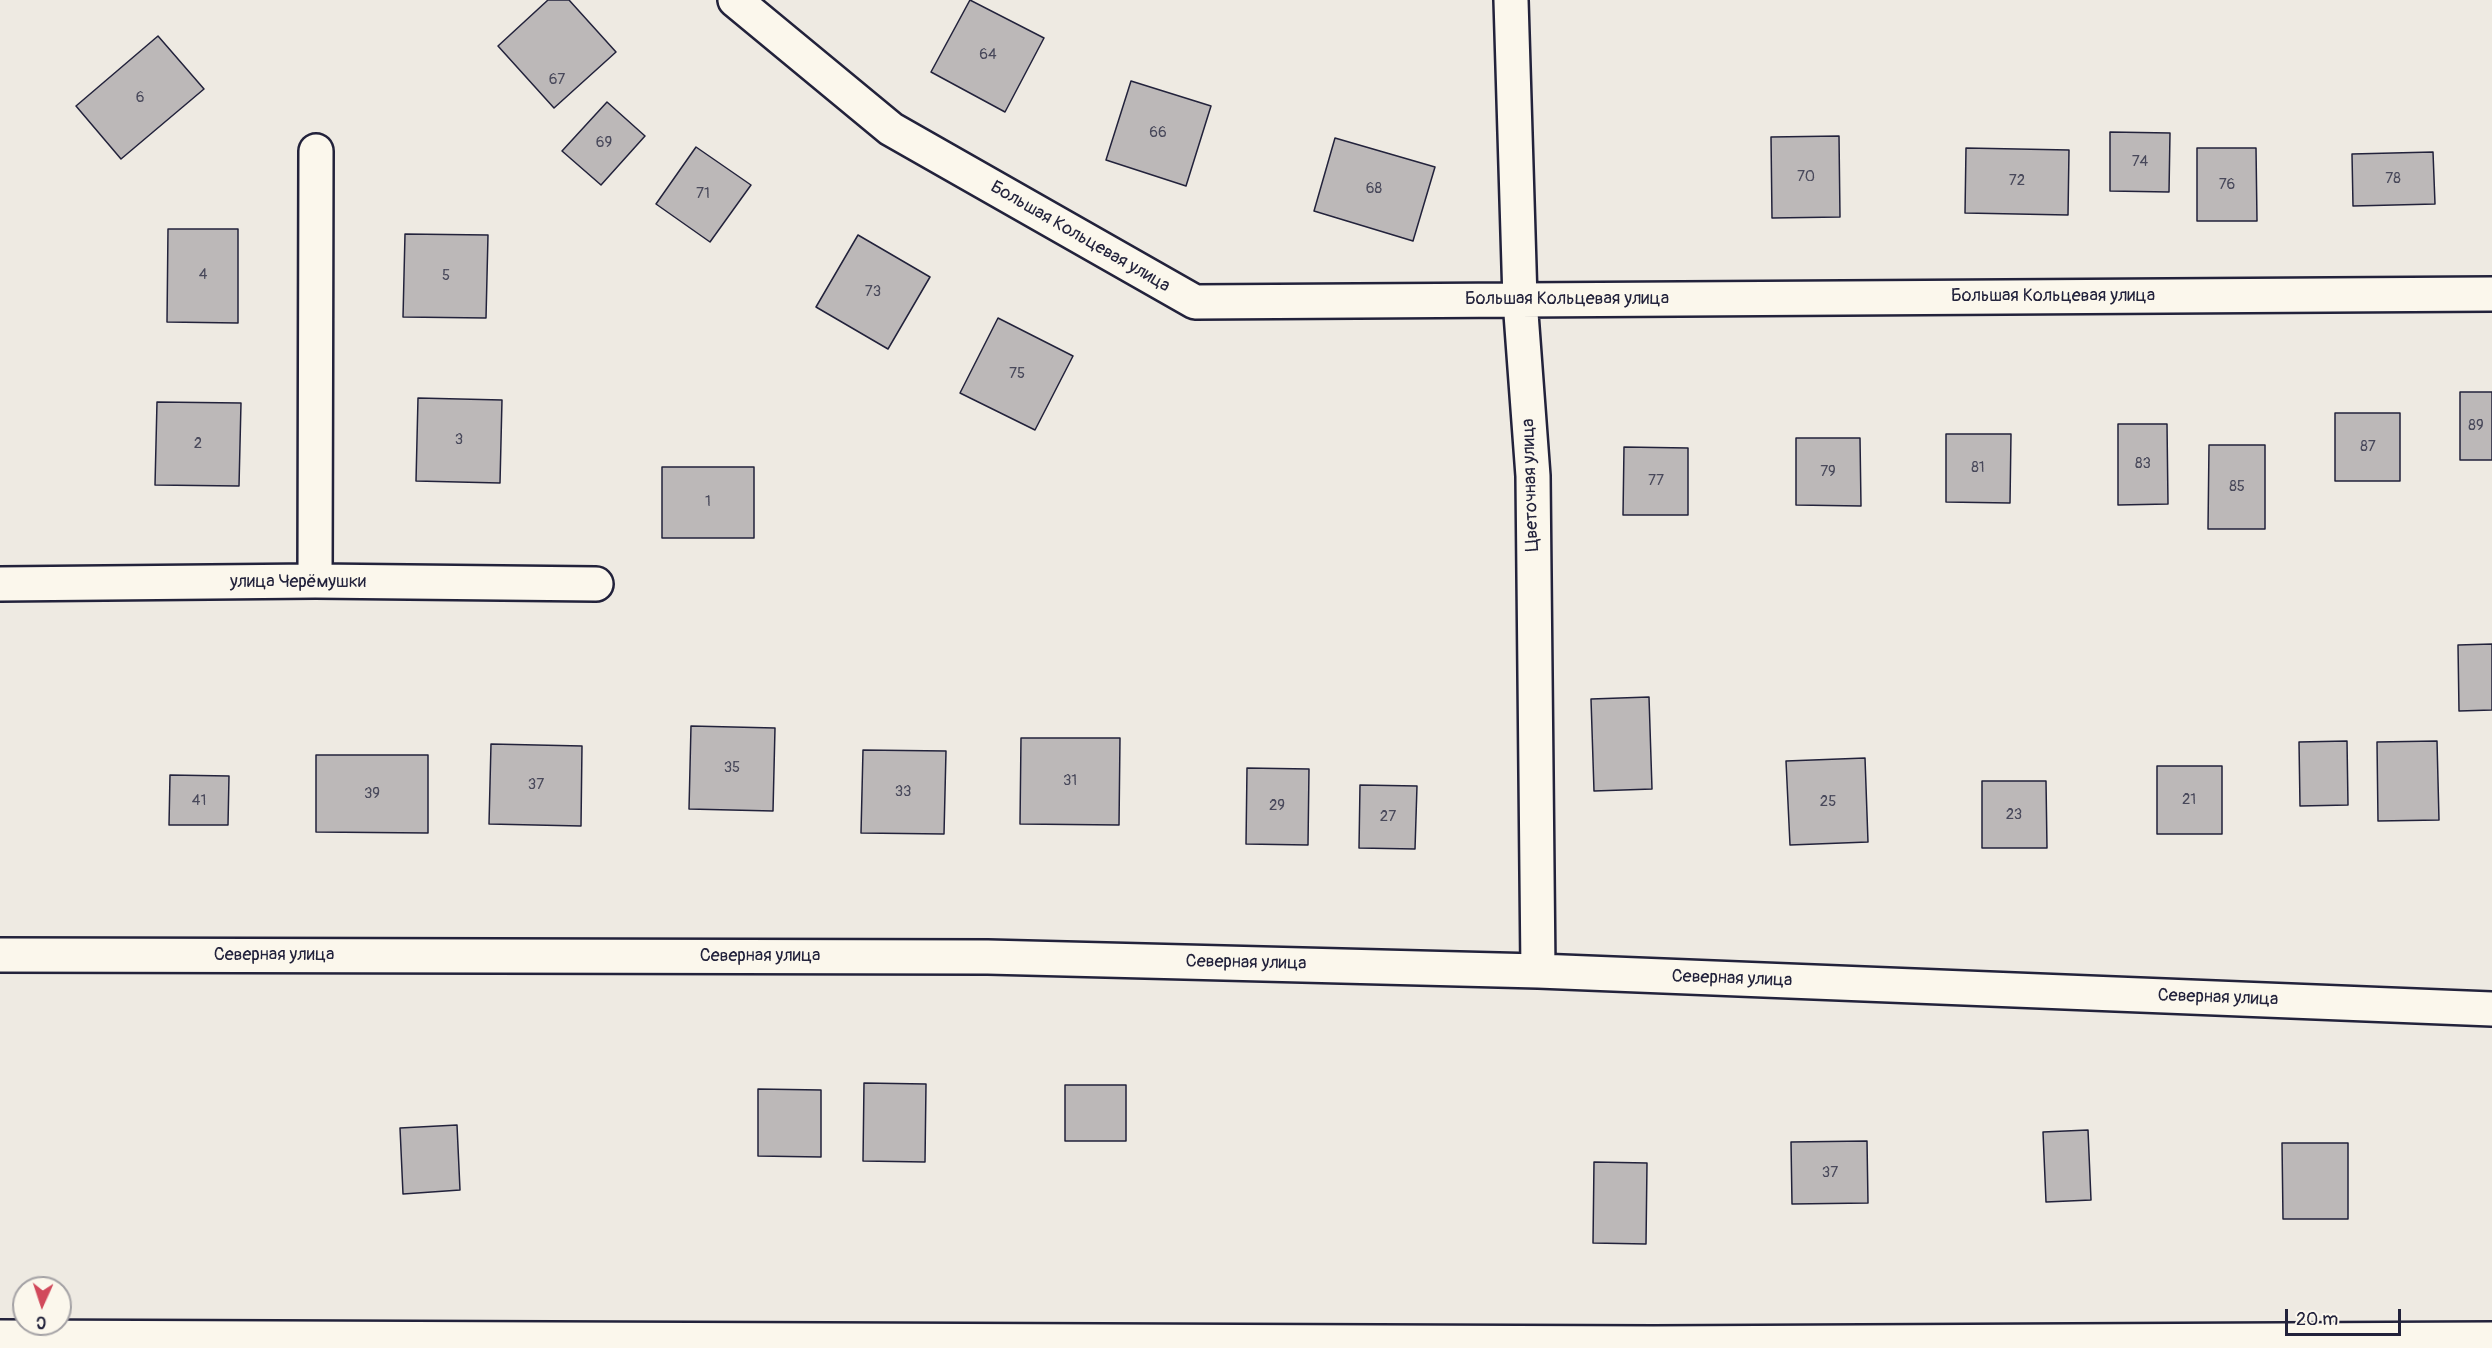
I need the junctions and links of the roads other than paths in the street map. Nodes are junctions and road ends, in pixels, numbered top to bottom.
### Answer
1 (735, 0) edge
2 (1511, 0) edge
3 (316, 151) dead end
4 (2492, 294) edge
5 (1520, 300) junction
6 (315, 581) junction
7 (0, 584) edge
8 (596, 584) dead end
9 (0, 955) edge
10 (1538, 971) junction
11 (2492, 1009) edge
12 (0, 1337) edge
13 (2492, 1340) edge

1 - 5 street, Большая Кольцевая улица
2 - 5 street, Цветочная улица
3 - 6 street
4 - 5 street, Большая Кольцевая улица
5 - 10 street, Цветочная улица
6 - 7 street, улица Черёмушки
6 - 8 street, улица Черёмушки
9 - 10 street, Северная улица
10 - 11 street, Северная улица
12 - 13 street

